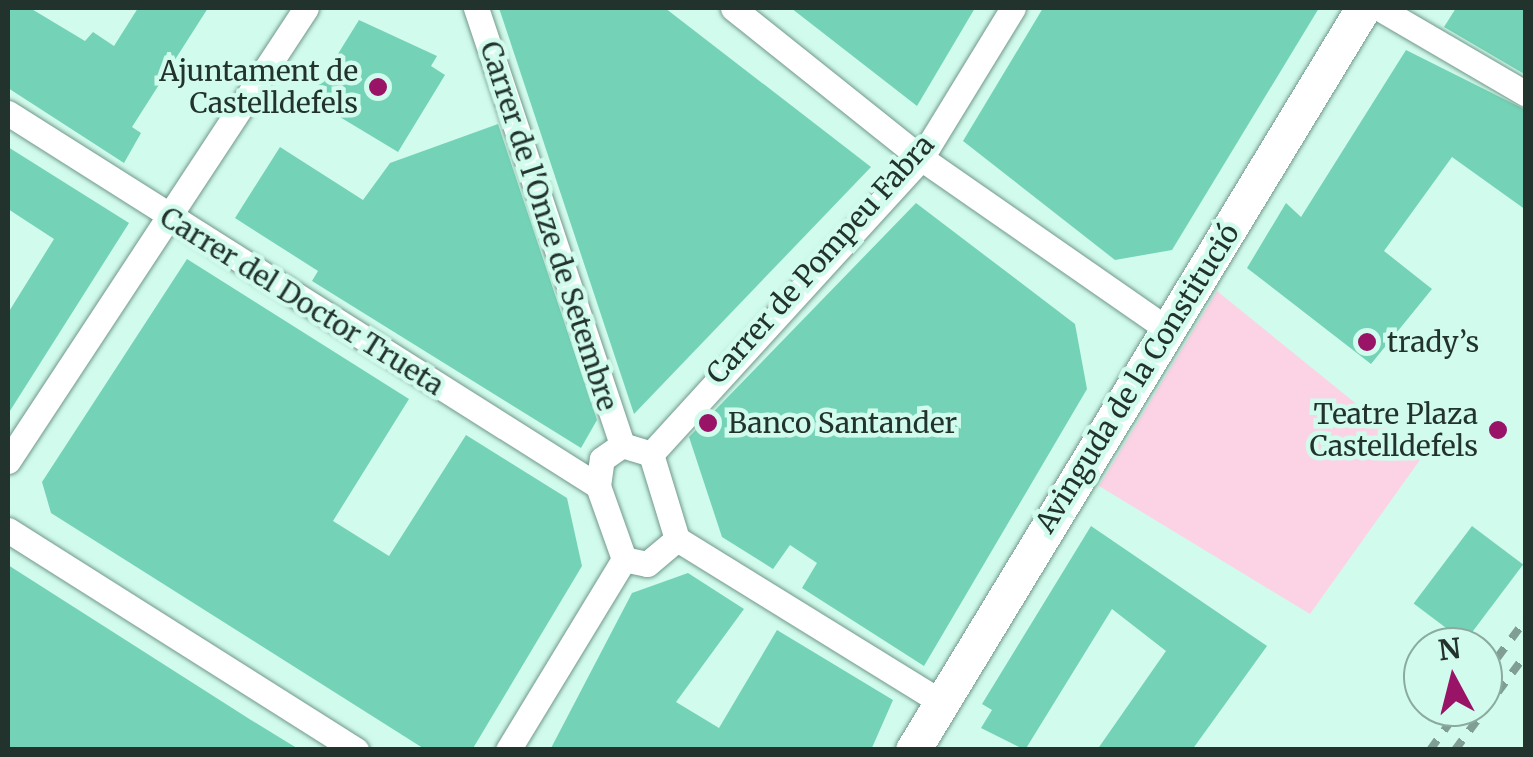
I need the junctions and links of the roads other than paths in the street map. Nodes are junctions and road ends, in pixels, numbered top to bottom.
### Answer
1 (306, 8) edge
2 (476, 8) edge
3 (733, 8) edge
4 (1013, 8) edge
5 (1363, 8) edge
6 (1379, 8) edge
7 (1526, 94) edge
8 (8, 113) edge
9 (921, 158) junction
10 (170, 220) junction
11 (1164, 327) junction
12 (622, 445) junction
13 (651, 454) junction
14 (8, 461) edge
15 (598, 486) junction
16 (8, 530) edge
17 (677, 539) junction
18 (624, 559) junction
19 (940, 701) junction
20 (356, 750) edge
21 (508, 750) edge
22 (913, 750) edge

1 - 10 street
2 - 12 street, Carrer de l'Onze de Setembre
3 - 9 street
4 - 9 street, Carrer de Pompeu Fabra
5 - 11 street, Avinguda de la Constitució
6 - 7 street
8 - 10 street, Carrer del Doctor Trueta
9 - 11 street
9 - 13 street, Carrer de Pompeu Fabra
10 - 14 street
10 - 15 street, Carrer del Doctor Trueta
11 - 19 street, Avinguda de la Constitució
12 - 13 street
12 - 15 street
13 - 17 street
15 - 18 street
16 - 20 street
17 - 18 street
17 - 19 street
18 - 21 street
19 - 22 street, Avinguda de la Constitució

